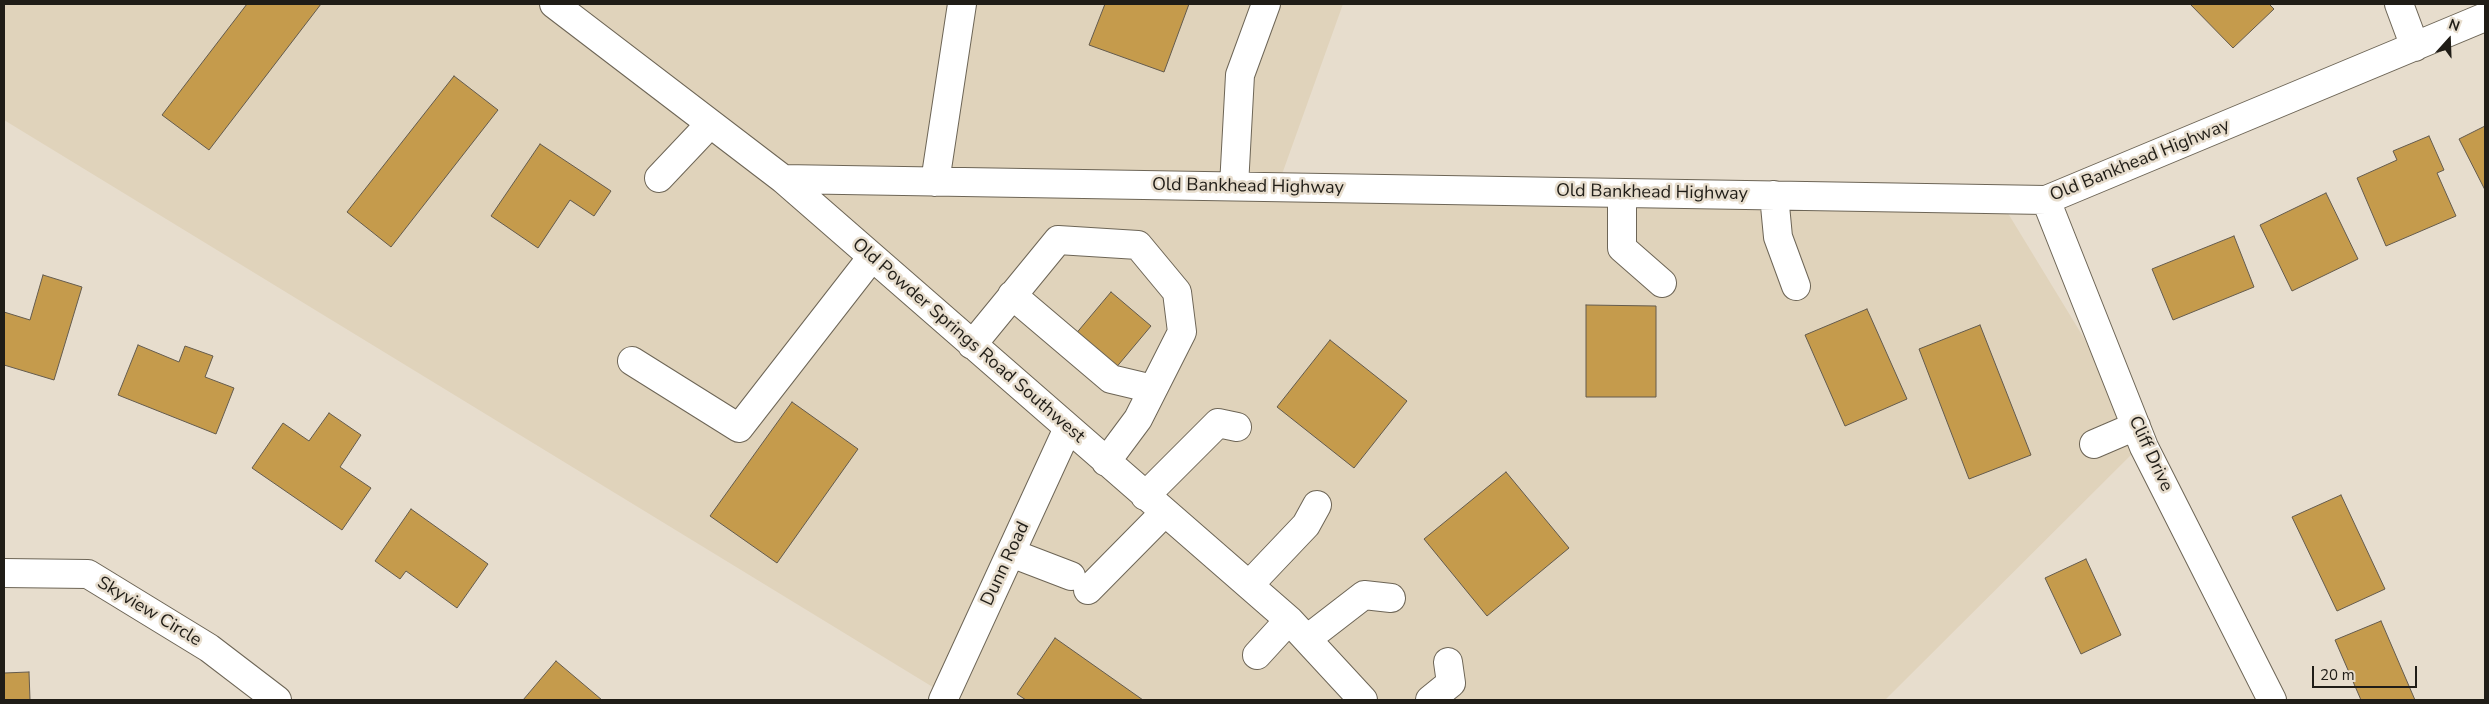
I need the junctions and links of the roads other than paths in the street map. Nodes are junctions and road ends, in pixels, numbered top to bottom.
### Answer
1 (554, 4) edge
2 (962, 4) edge
3 (1266, 4) edge
4 (2399, 4) edge
5 (2485, 17) edge
6 (2415, 47) junction
7 (710, 124) junction
8 (659, 178) dead end
9 (783, 179) junction
10 (935, 182) junction
11 (1234, 186) junction
12 (1622, 193) junction
13 (1774, 195) junction
14 (2046, 200) junction
15 (872, 257) junction
16 (1662, 283) dead end
17 (1796, 286) dead end
18 (1012, 295) junction
19 (972, 345) junction
20 (632, 361) dead end
21 (1153, 389) junction
22 (2136, 426) junction
23 (1237, 427) dead end
24 (1068, 428) junction
25 (2094, 444) dead end
26 (1106, 462) junction
27 (1155, 504) junction
28 (1318, 505) dead end
29 (1011, 553) junction
30 (4, 573) edge
31 (1249, 585) junction
32 (1391, 598) dead end
33 (1298, 630) junction
34 (1257, 655) dead end
35 (1448, 662) dead end
36 (277, 700) edge
37 (943, 700) edge
38 (1363, 700) edge
39 (1430, 700) edge
40 (2272, 700) edge

1 - 7 street, Old Powder Springs Road Southwest
2 - 10 street
3 - 11 street
4 - 6 street
5 - 6 street, Old Bankhead Highway
6 - 14 street, Old Bankhead Highway
7 - 8 street
7 - 9 street, Old Powder Springs Road Southwest
9 - 10 street, Old Bankhead Highway
9 - 15 street, Old Powder Springs Road Southwest
10 - 11 street, Old Bankhead Highway
11 - 12 street, Old Bankhead Highway
12 - 13 street, Old Bankhead Highway
12 - 16 street
13 - 14 street, Old Bankhead Highway
13 - 17 street
14 - 22 street, Cliff Drive
15 - 19 street, Old Powder Springs Road Southwest
15 - 20 street
18 - 19 street
18 - 21 street
18 - 21 street
19 - 24 street, Old Powder Springs Road Southwest
21 - 26 street
22 - 25 street
22 - 40 street, Cliff Drive
23 - 27 street
24 - 26 street, Old Powder Springs Road Southwest
24 - 29 street, Dunn Road
26 - 27 street, Old Powder Springs Road Southwest
27 - 29 street
27 - 31 street, Old Powder Springs Road Southwest
28 - 31 street
29 - 37 street, Dunn Road
30 - 36 street, Skyview Circle
31 - 33 street, Old Powder Springs Road Southwest
32 - 33 street
33 - 34 street
33 - 38 street, Old Powder Springs Road Southwest
35 - 39 street

